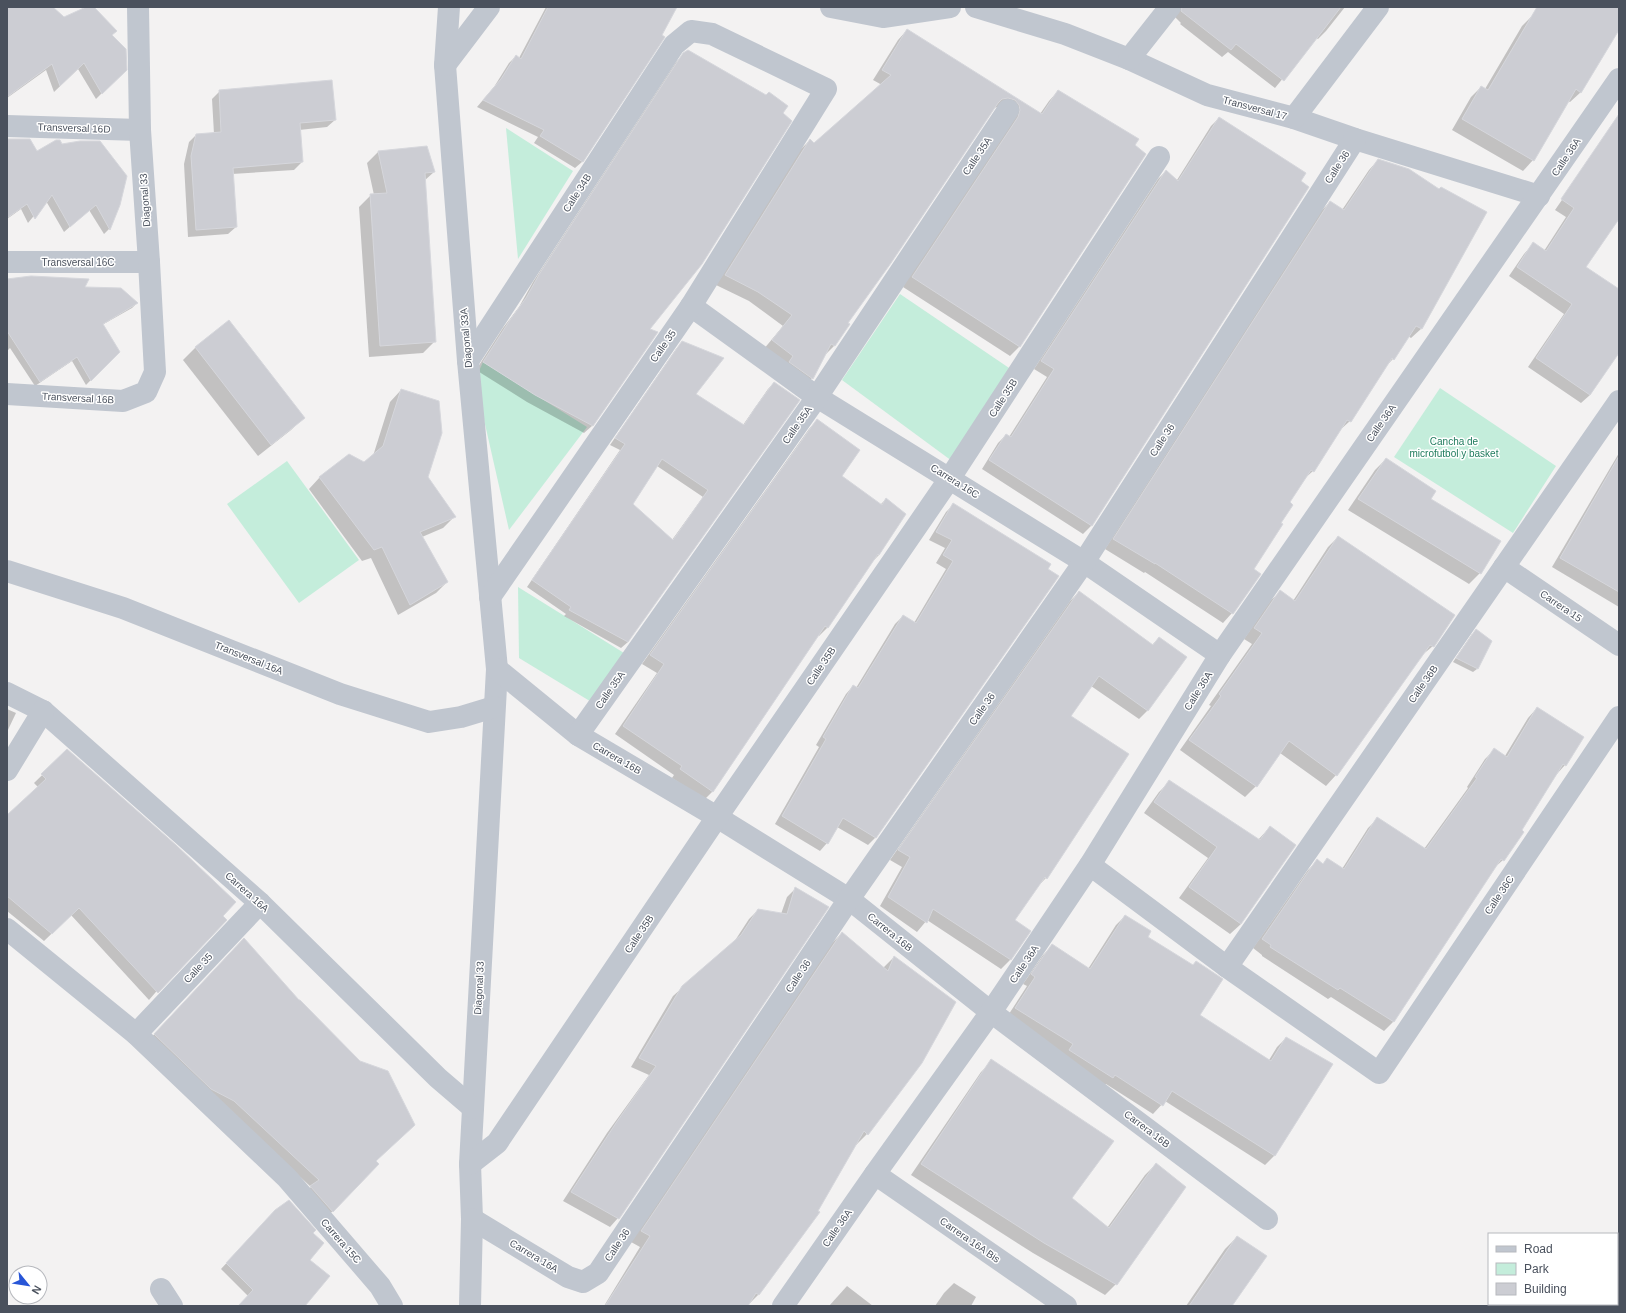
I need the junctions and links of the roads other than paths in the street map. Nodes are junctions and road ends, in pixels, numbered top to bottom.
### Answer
1 (138, 7) edge
2 (449, 7) edge
3 (489, 7) edge
4 (831, 7) edge
5 (950, 7) edge
6 (976, 7) edge
7 (1170, 7) edge
8 (1378, 7) edge
9 (1129, 59) junction
10 (445, 65) junction
11 (1619, 79) edge
12 (826, 89) joint
13 (1008, 110) dead end
14 (1294, 118) junction
15 (7, 126) edge
16 (140, 130) junction
17 (1355, 139) junction
18 (1159, 157) dead end
19 (1539, 196) junction
20 (7, 262) edge
21 (150, 262) junction
22 (691, 306) junction
23 (468, 360) junction
24 (146, 392) joint
25 (7, 394) edge
26 (817, 397) junction
27 (1619, 401) edge
28 (950, 478) junction
29 (1084, 562) junction
30 (1504, 567) junction
31 (7, 571) edge
32 (490, 597) junction
33 (1619, 645) edge
34 (1220, 655) junction
35 (497, 669) junction
36 (7, 693) edge
37 (494, 707) junction
38 (43, 711) junction
39 (1619, 717) edge
40 (578, 735) junction
41 (7, 770) edge
42 (718, 817) junction
43 (1090, 865) junction
44 (849, 899) junction
45 (260, 903) junction
46 (7, 929) edge
47 (1227, 967) junction
48 (991, 1012) junction
49 (136, 1034) junction
50 (473, 1108) junction
51 (470, 1164) junction
52 (875, 1174) junction
53 (472, 1219) junction
54 (1267, 1219) dead end
55 (598, 1273) joint
56 (392, 1306) edge
57 (470, 1306) edge
58 (783, 1306) edge
59 (1066, 1306) edge

1 - 16 street, Diagonal 33
2 - 10 street, Diagonal 33A
3 - 10 street
4 - 5 street
6 - 9 street, Transversal 17
7 - 9 street
8 - 14 street
9 - 14 street, Transversal 17
10 - 23 street, Diagonal 33A
11 - 19 street, Calle 36A
12 - 22 street, Calle 35
12 - 23 street, Calle 34B
13 - 26 street, Calle 35A
14 - 17 street, Transversal 17
15 - 16 street, Transversal 16D
16 - 21 street, Diagonal 33
17 - 19 street, Transversal 17
17 - 29 street, Calle 36
18 - 28 street, Calle 35B
19 - 34 street, Calle 36A
20 - 21 street, Transversal 16C
21 - 24 street, Diagonal 33
22 - 26 street, Carrera 16C
22 - 32 street, Calle 35
23 - 32 street, Diagonal 33A
24 - 25 street, Transversal 16B
26 - 28 street, Carrera 16C
26 - 40 street, Calle 35A
27 - 30 street, Calle 36B
28 - 29 street, Carrera 16C
28 - 42 street, Calle 35B
29 - 34 street, Carrera 16C
29 - 44 street, Calle 36
30 - 33 street, Carrera 15
30 - 47 street, Calle 36B
31 - 37 street, Transversal 16A
32 - 35 street, Diagonal 33A
34 - 43 street, Calle 36A
35 - 37 street, Diagonal 33
35 - 40 street, Carrera 16B
36 - 38 street, Carrera 16A
37 - 50 street, Diagonal 33
38 - 41 street
38 - 45 street, Carrera 16A
39 - 47 street, Calle 36C
40 - 42 street, Carrera 16B
42 - 44 street, Carrera 16B
42 - 51 street, Calle 35B
43 - 47 street
43 - 48 street, Calle 36A
44 - 48 street, Carrera 16B
44 - 55 street, Calle 36
45 - 49 street, Calle 35
45 - 50 street, Carrera 16A
46 - 49 street
48 - 52 street, Calle 36A
48 - 54 street, Carrera 16B
49 - 56 street, Carrera 15C
50 - 51 street, Diagonal 33
51 - 53 street, Diagonal 33
52 - 58 street, Calle 36A
52 - 59 street, Carrera 16A Bis
53 - 55 street, Carrera 16A
53 - 57 street, Diagonal 33

